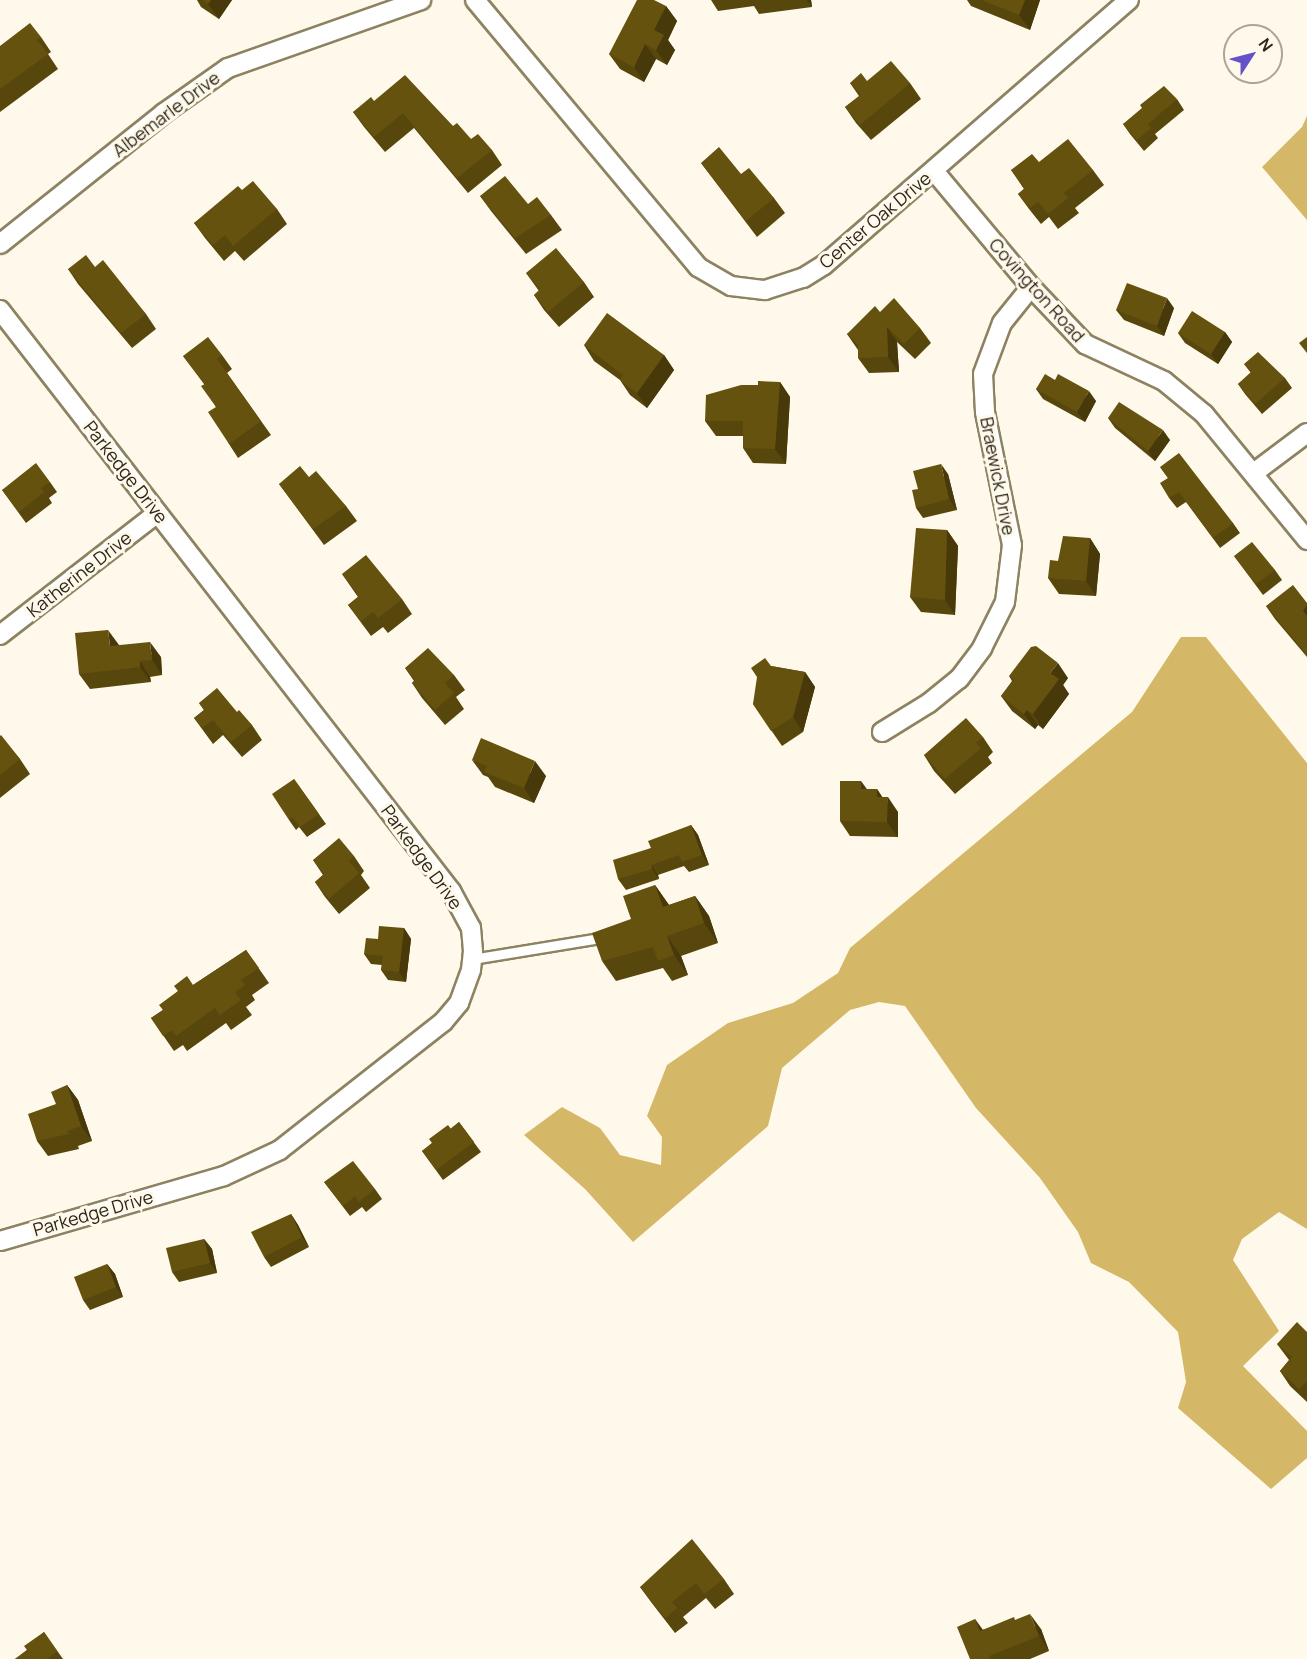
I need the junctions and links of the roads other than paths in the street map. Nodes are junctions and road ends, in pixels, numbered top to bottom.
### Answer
1 (421, 0) edge
2 (475, 0) edge
3 (1129, 0) edge
4 (933, 171) junction
5 (0, 244) edge
6 (1031, 287) junction
7 (0, 310) edge
8 (1307, 433) edge
9 (1255, 472) junction
10 (157, 513) junction
11 (1307, 540) edge
12 (0, 635) edge
13 (882, 732) dead end
14 (617, 925) edge
15 (472, 958) junction
16 (0, 1241) edge

1 - 5 street, Albemarle Drive
2 - 4 street, Center Oak Drive
3 - 4 street, Center Oak Drive
4 - 6 street, Covington Road
6 - 9 street, Covington Road
6 - 13 street, Braewick Drive
7 - 10 street, Parkedge Drive
8 - 9 street
9 - 11 street, Covington Road
10 - 12 street, Katherine Drive
10 - 15 street, Parkedge Drive
14 - 15 lane
15 - 16 street, Parkedge Drive

